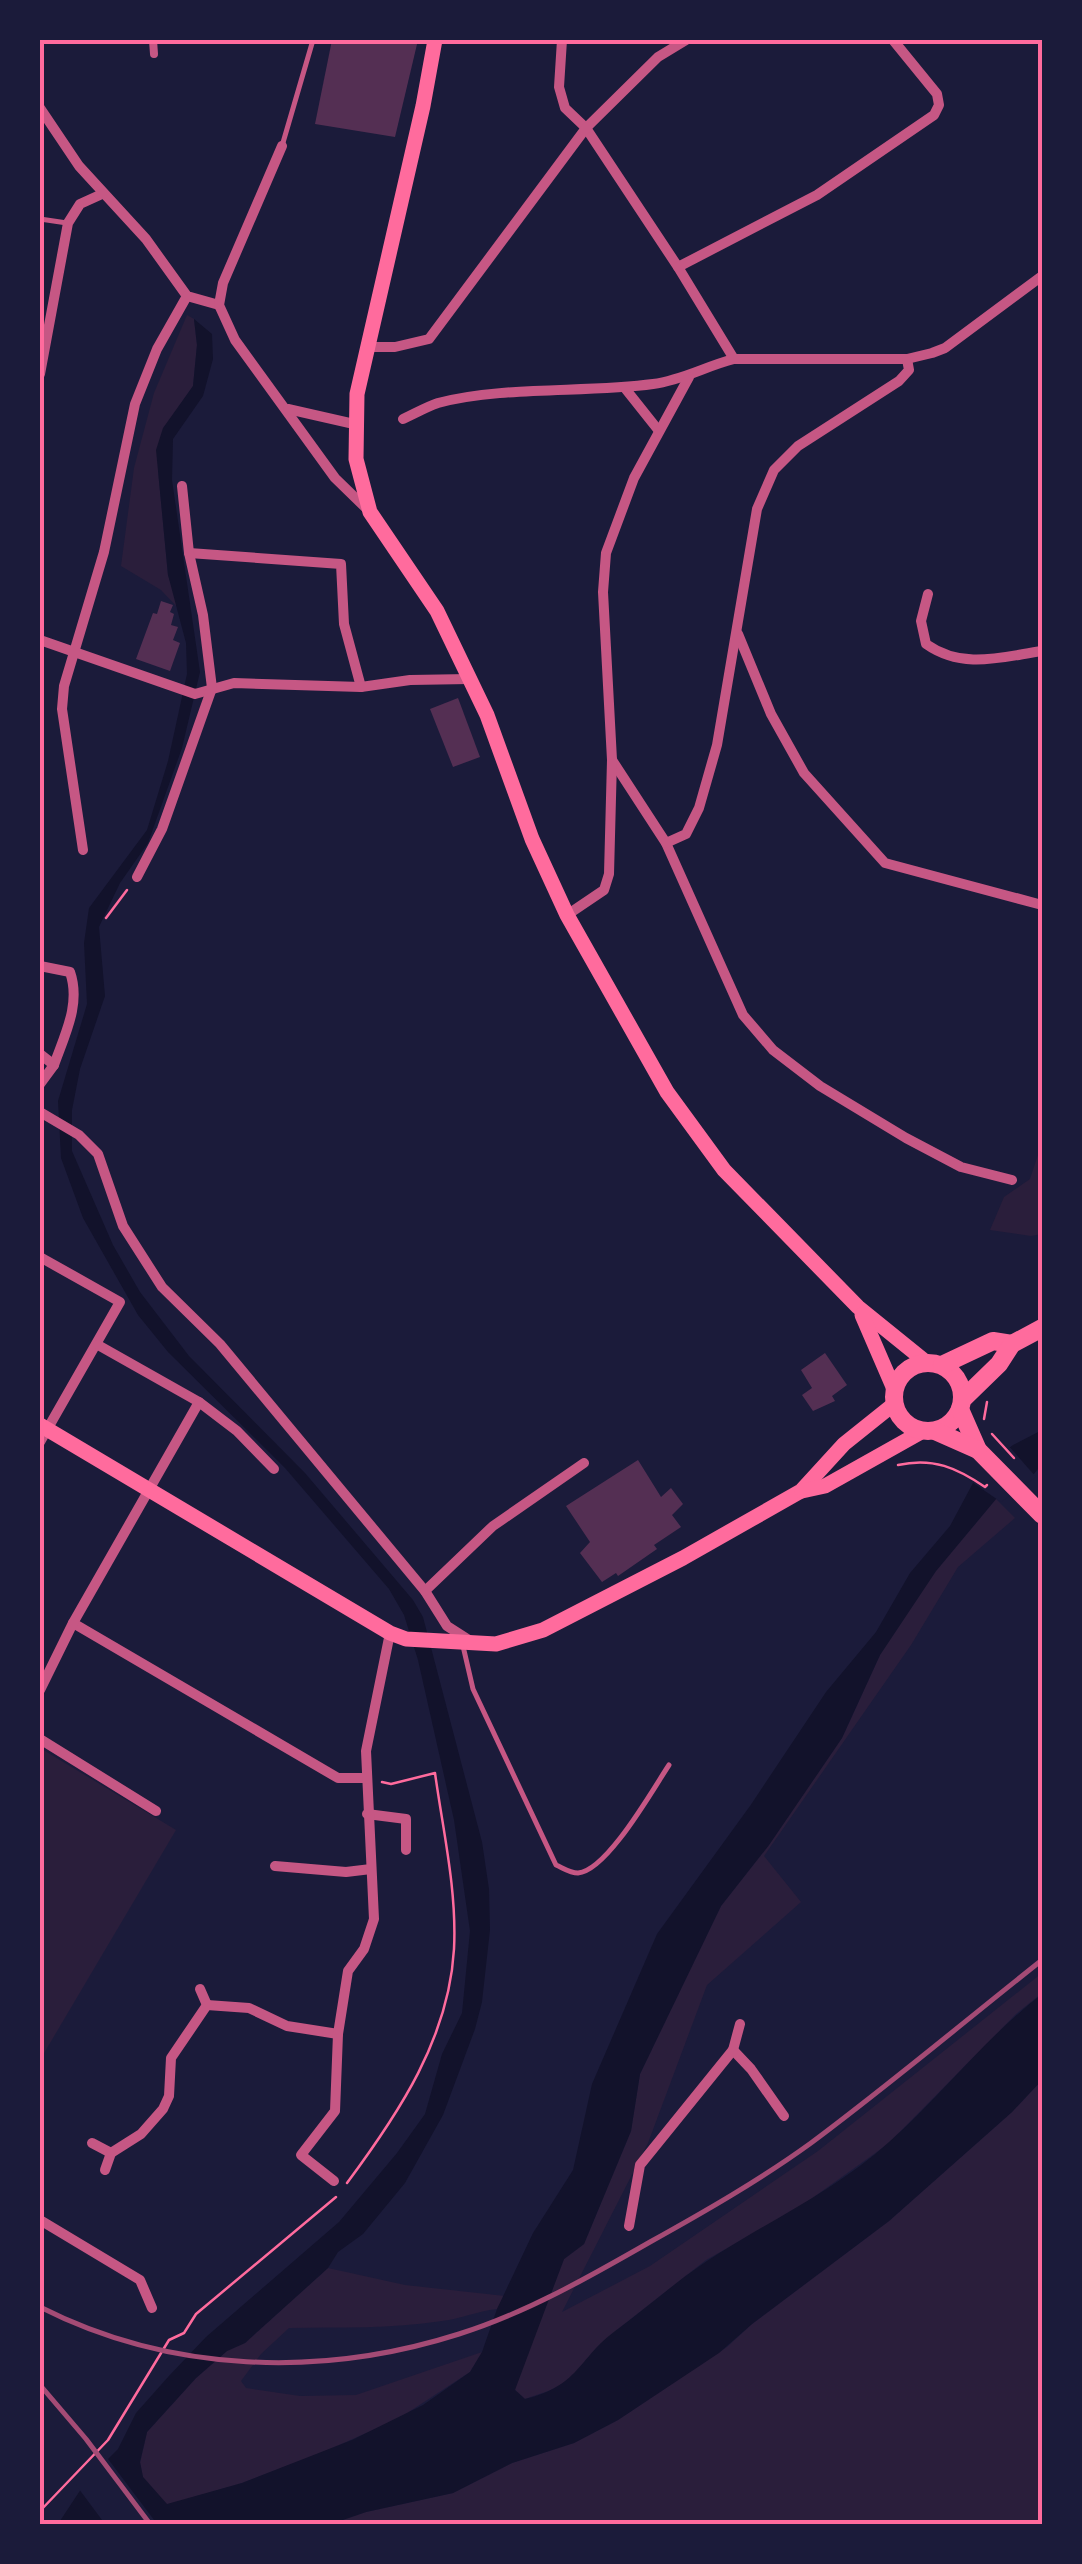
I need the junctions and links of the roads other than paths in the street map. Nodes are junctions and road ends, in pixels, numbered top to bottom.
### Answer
1 (153, 40) edge
2 (313, 40) edge
3 (435, 40) edge
4 (562, 40) edge
5 (686, 40) edge
6 (893, 40) edge
7 (154, 54) dead end
8 (40, 108) edge
9 (586, 128) junction
10 (282, 146) joint
11 (102, 194) junction
12 (40, 219) edge
13 (68, 223) junction
14 (678, 267) junction
15 (1042, 276) edge
16 (187, 296) junction
17 (219, 305) junction
18 (366, 347) junction
19 (907, 359) junction
20 (734, 360) junction
21 (40, 374) edge
22 (689, 377) junction
23 (624, 387) junction
24 (287, 408) junction
25 (403, 419) dead end
26 (354, 424) junction
27 (659, 431) junction
28 (182, 486) dead end
29 (370, 512) junction
30 (188, 553) junction
31 (928, 594) dead end
32 (738, 633) junction
33 (40, 640) edge
34 (74, 650) junction
35 (1042, 651) edge
36 (470, 680) junction
37 (361, 687) junction
38 (212, 688) junction
39 (612, 760) junction
40 (666, 843) junction
41 (84, 850) dead end
42 (136, 877) road end
43 (1042, 904) edge
44 (566, 915) junction
45 (40, 966) edge
46 (40, 1054) edge
47 (54, 1064) junction
48 (40, 1084) edge
49 (40, 1112) edge
50 (1012, 1180) dead end
51 (40, 1256) edge
52 (858, 1308) junction
53 (1042, 1328) edge
54 (1012, 1344) junction
55 (98, 1345) junction
56 (934, 1363) junction
57 (894, 1397) junction
58 (199, 1402) junction
59 (961, 1405) junction
60 (929, 1431) junction
61 (42, 1433) edge
62 (989, 1452) junction
63 (584, 1463) dead end
64 (274, 1470) dead end
65 (801, 1491) junction
66 (150, 1492) junction
67 (1042, 1515) edge
68 (425, 1591) junction
69 (73, 1624) junction
70 (390, 1632) junction
71 (469, 1643) junction
72 (40, 1690) edge
73 (40, 1740) edge
74 (669, 1765) dead end
75 (366, 1778) junction
76 (156, 1811) dead end
77 (367, 1814) junction
78 (406, 1850) dead end
79 (276, 1866) dead end
80 (371, 1869) junction
81 (200, 1989) dead end
82 (207, 2006) junction
83 (740, 2024) dead end
84 (338, 2034) junction
85 (732, 2050) junction
86 (784, 2116) dead end
87 (92, 2142) dead end
88 (111, 2153) junction
89 (105, 2170) dead end
90 (334, 2180) dead end
91 (40, 2220) edge
92 (629, 2226) dead end
93 (152, 2308) dead end

1 - 7 street
2 - 10 lane
3 - 18 main road
4 - 9 street
5 - 9 street
6 - 14 street
8 - 11 street
9 - 14 street
9 - 18 street
10 - 17 street
11 - 13 street
11 - 16 street
12 - 13 lane
13 - 21 street
14 - 20 street
15 - 19 street
16 - 17 street
16 - 34 street
17 - 24 street
18 - 26 main road
19 - 20 street
19 - 32 street
20 - 22 street
22 - 23 street
22 - 27 street
23 - 25 street
23 - 27 street
24 - 26 street
24 - 29 street
26 - 29 main road
27 - 39 street
28 - 30 street
29 - 36 main road
30 - 37 street
30 - 38 street
31 - 35 street
32 - 40 street
32 - 43 street
33 - 34 street
34 - 38 street
34 - 41 street
36 - 37 street
36 - 44 main road
37 - 38 street
38 - 42 street
39 - 40 street
39 - 44 street
40 - 50 street
44 - 52 main road
45 - 47 street
46 - 47 street
47 - 48 street
49 - 68 street
51 - 55 street
52 - 56 main road
52 - 57 main road
53 - 54 main road
54 - 56 main road
54 - 59 main road
55 - 58 street
55 - 61 street
56 - 57 main road
56 - 59 main road
57 - 60 main road
57 - 65 main road
58 - 64 street
58 - 66 street
59 - 60 main road
59 - 62 main road
60 - 62 main road
60 - 65 main road
61 - 66 main road
62 - 67 main road
63 - 68 street
65 - 71 main road
66 - 69 street
66 - 70 main road
68 - 71 street
69 - 72 street
69 - 75 street
70 - 71 main road
70 - 75 street
71 - 74 lane
73 - 76 street
75 - 77 street
77 - 78 street
77 - 80 street
79 - 80 street
80 - 84 street
81 - 82 street
82 - 84 street
82 - 88 street
83 - 85 street
84 - 90 street
85 - 86 street
85 - 92 street
87 - 88 street
88 - 89 street
91 - 93 street

